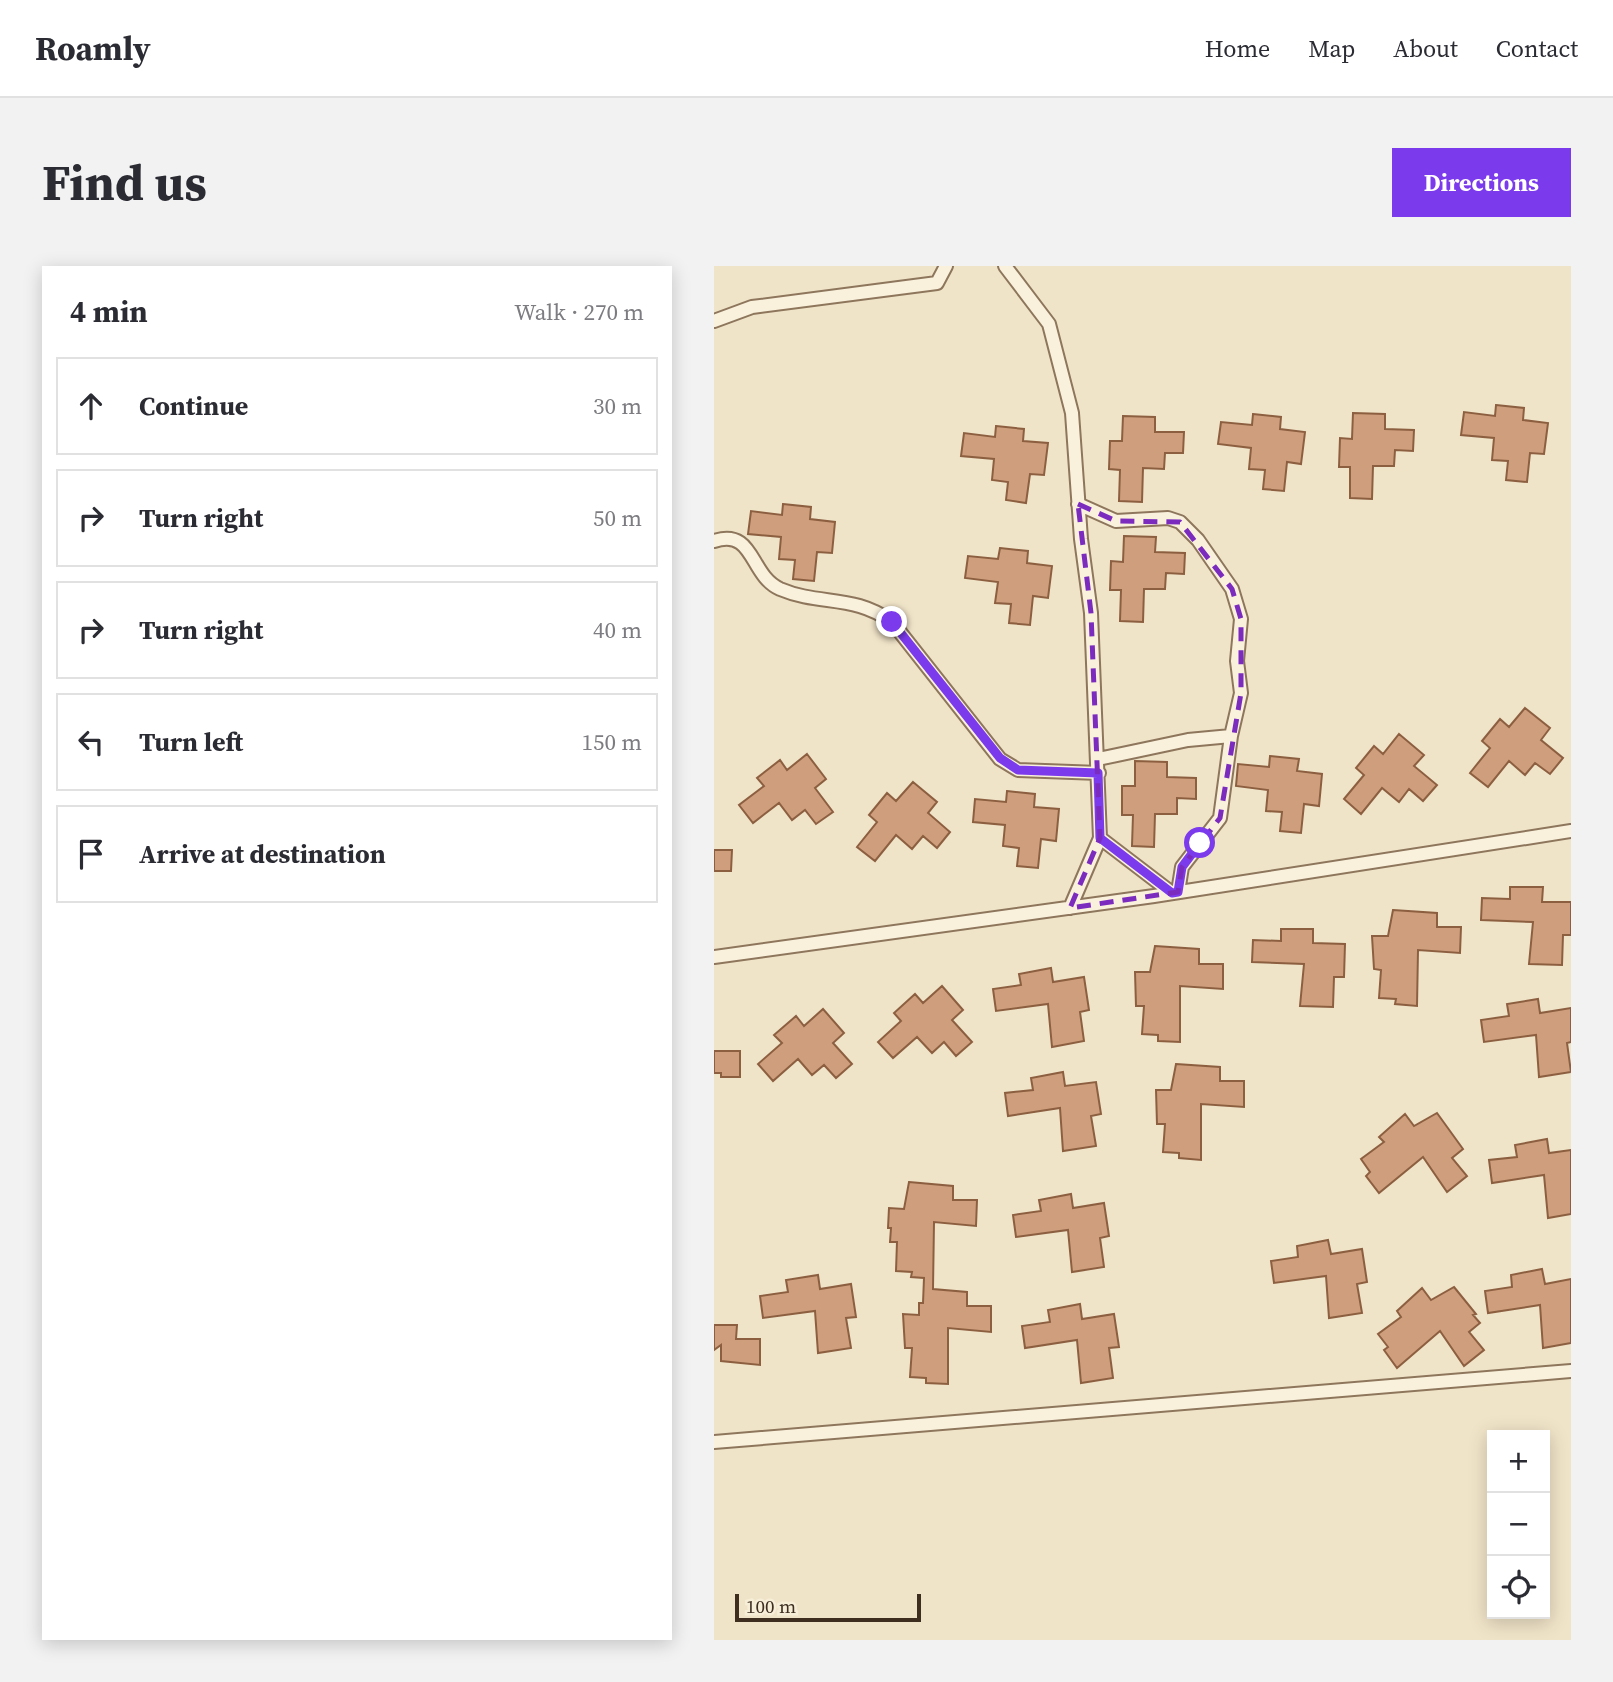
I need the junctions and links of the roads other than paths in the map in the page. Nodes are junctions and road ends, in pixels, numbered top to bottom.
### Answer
1 (946, 266) edge
2 (1005, 266) edge
3 (714, 321) edge
4 (1078, 504) junction
5 (714, 541) edge
6 (1231, 737) junction
7 (1098, 759) junction
8 (1098, 773) junction
9 (1571, 831) edge
10 (1100, 838) junction
11 (1175, 893) junction
12 (1070, 908) junction
13 (714, 957) edge
14 (1571, 1371) edge
15 (714, 1442) edge

1 - 3 street
2 - 4 street
4 - 6 street
4 - 7 street
5 - 8 street
6 - 7 street
6 - 11 street
7 - 8 street
8 - 10 street
9 - 11 street
10 - 11 street
10 - 12 street
11 - 12 street
12 - 13 street
14 - 15 street

